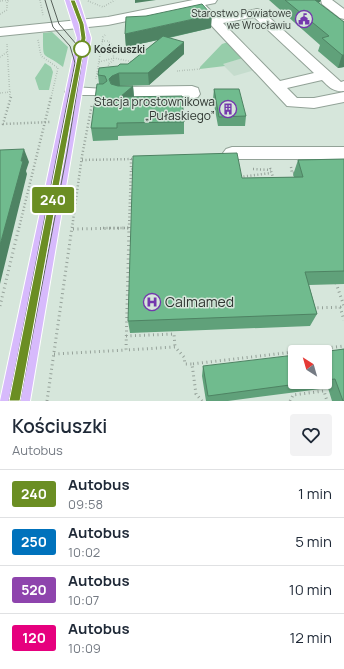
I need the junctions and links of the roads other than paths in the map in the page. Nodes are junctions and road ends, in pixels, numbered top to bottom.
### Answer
1 (78, 0) edge
2 (204, 1) edge
3 (326, 1) dead end
4 (344, 15) edge
5 (214, 21) junction
6 (81, 24) junction
7 (4, 36) edge
8 (325, 75) junction
9 (276, 86) junction
10 (344, 86) edge
11 (73, 92) junction
12 (99, 92) edge
13 (120, 92) edge
14 (192, 94) dead end
15 (344, 97) edge
16 (232, 153) edge
17 (344, 153) edge
18 (14, 401) edge

1 - 6 main road
2 - 5 street
2 - 6 street
3 - 4 street
5 - 8 street
5 - 9 street
6 - 7 street
6 - 11 main road
8 - 9 street
8 - 10 street
9 - 15 street
11 - 12 street
11 - 18 main road
13 - 14 street
16 - 17 street

